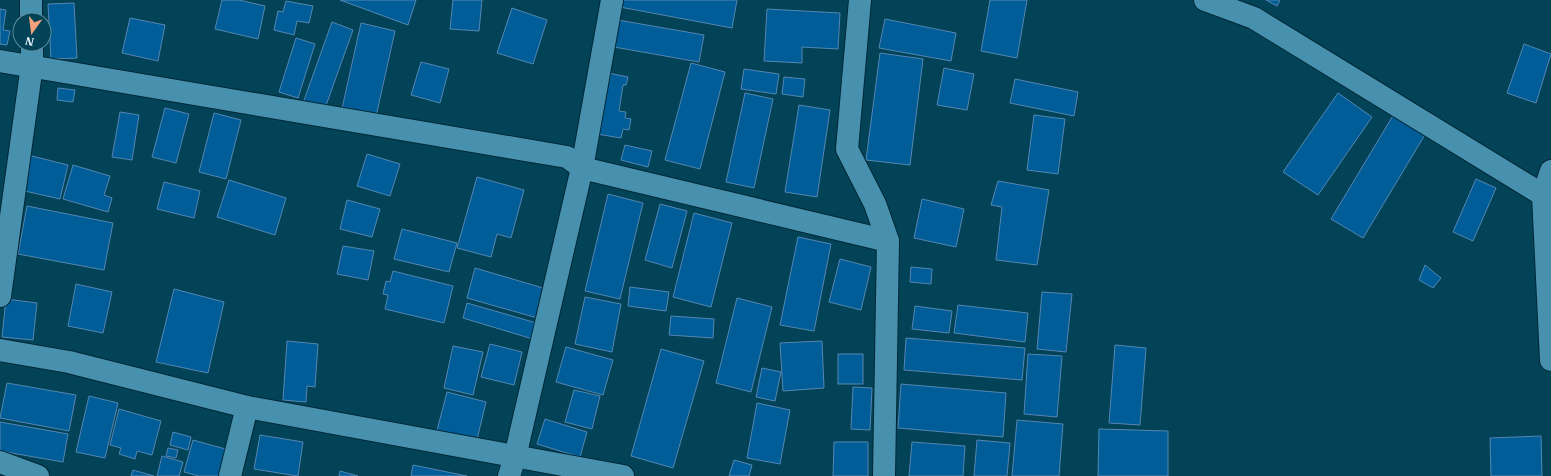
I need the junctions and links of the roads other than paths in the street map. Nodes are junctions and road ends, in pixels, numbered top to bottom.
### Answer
1 (31, 0) edge
2 (612, 0) edge
3 (860, 0) edge
4 (1205, 0) edge
5 (31, 12) edge
6 (32, 52) edge
7 (0, 60) edge
8 (32, 65) junction
9 (582, 168) junction
10 (1551, 171) edge
11 (1543, 195) junction
12 (888, 241) junction
13 (0, 296) edge
14 (0, 350) edge
15 (1551, 360) edge
16 (246, 407) junction
17 (0, 462) edge
18 (512, 467) edge
19 (38, 476) edge
20 (230, 476) edge
21 (623, 476) edge
22 (884, 476) edge

1 - 5 street
2 - 9 street
3 - 12 street
4 - 11 street
6 - 8 street
7 - 8 street
8 - 9 street
8 - 13 street
9 - 12 street
9 - 18 street
10 - 11 street
11 - 15 street
12 - 22 street
14 - 16 street
16 - 18 street
16 - 20 street
17 - 19 street
18 - 21 street

